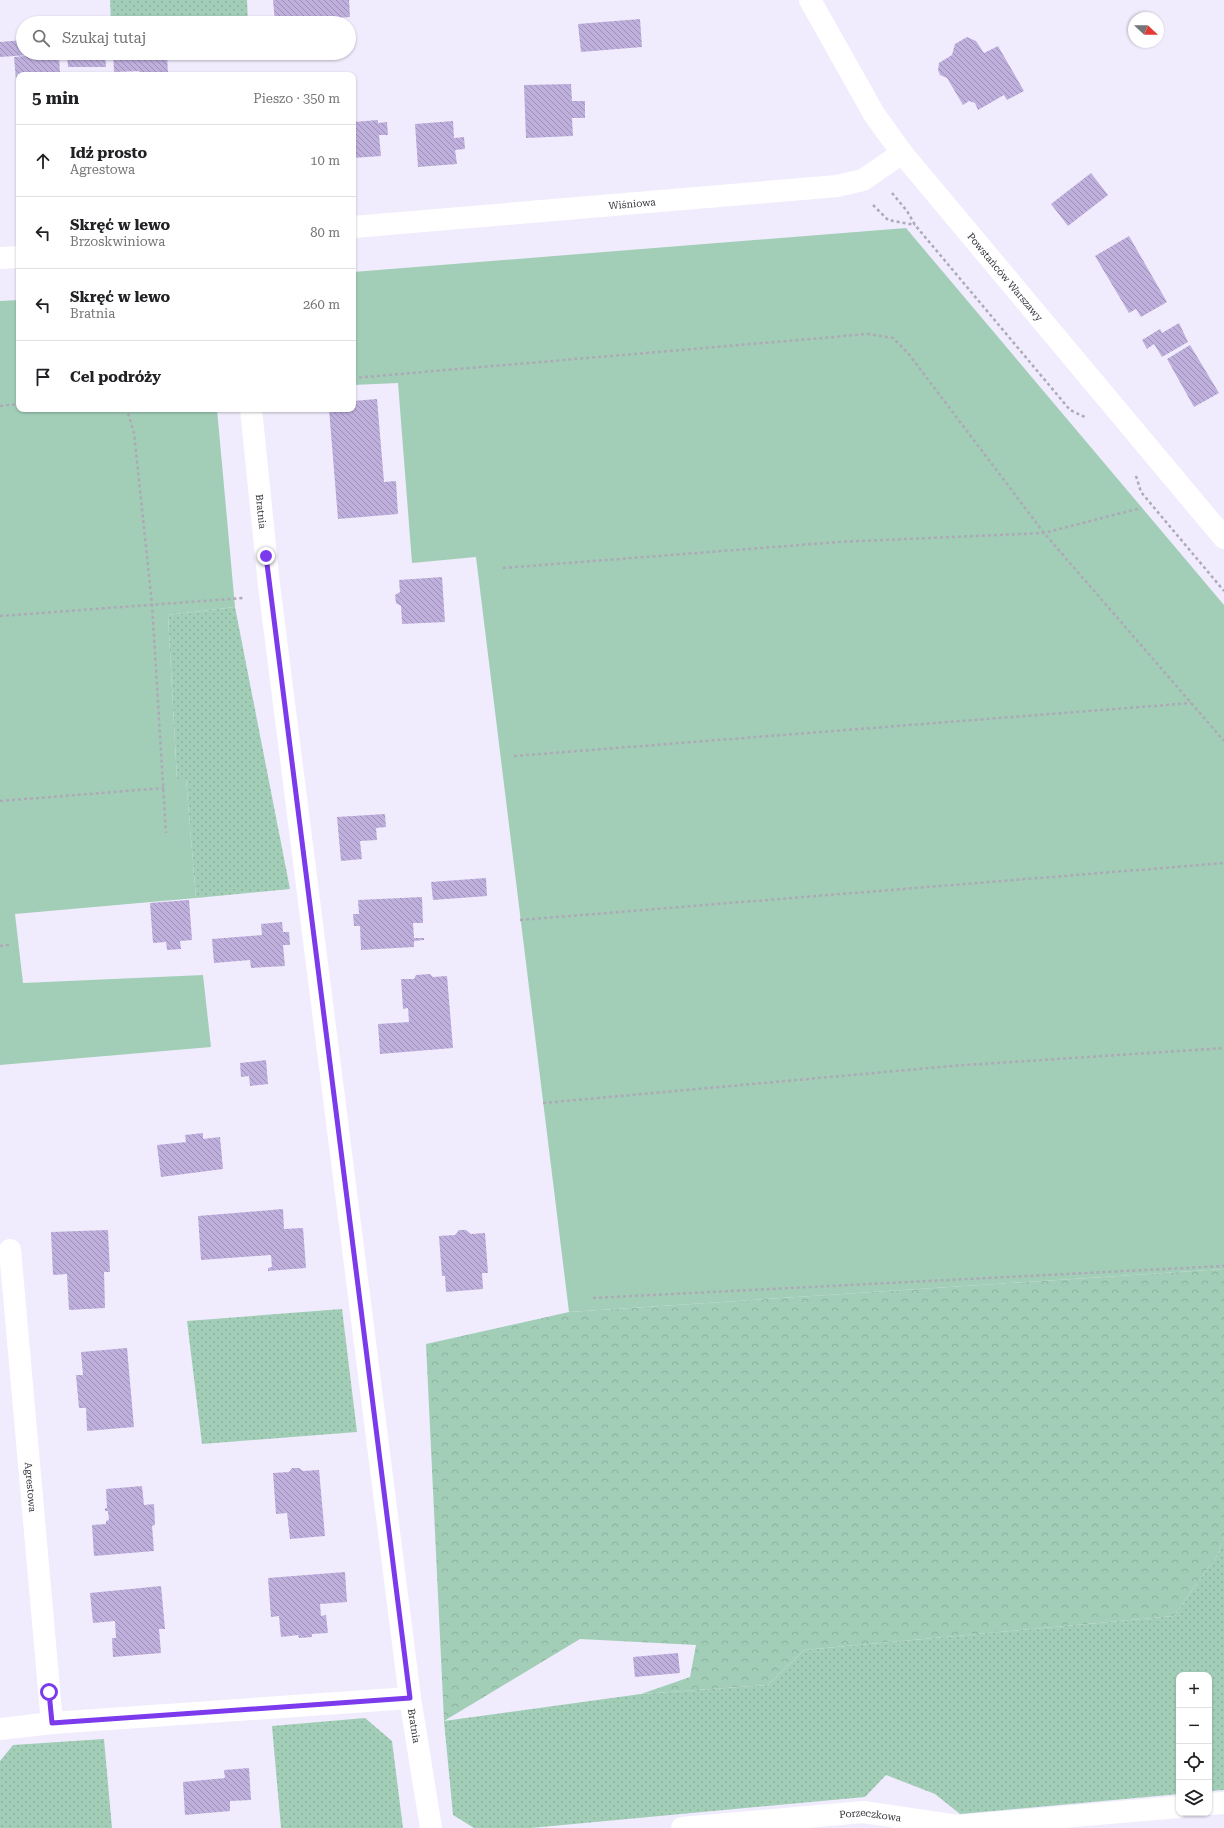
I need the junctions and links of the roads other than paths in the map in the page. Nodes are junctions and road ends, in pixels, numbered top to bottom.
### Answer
1 (810, 0) edge
2 (902, 153) junction
3 (356, 227) edge
4 (16, 257) edge
5 (0, 258) edge
6 (251, 412) edge
7 (1224, 538) edge
8 (10, 1250) dead end
9 (410, 1698) junction
10 (52, 1723) junction
11 (0, 1729) edge
12 (1224, 1803) edge
13 (1212, 1804) edge
14 (1176, 1807) edge
15 (914, 1824) edge
16 (431, 1828) edge
17 (682, 1828) edge

1 - 2 street, Powstańców Warszawy
2 - 3 street, Wiśniowa
2 - 7 street, Powstańców Warszawy
4 - 5 street
6 - 9 street, Bratnia
8 - 10 street, Agrestowa
9 - 10 street
9 - 16 street, Bratnia
10 - 11 street
12 - 13 street
14 - 15 street, Porzeczkowa
15 - 17 street, Porzeczkowa

